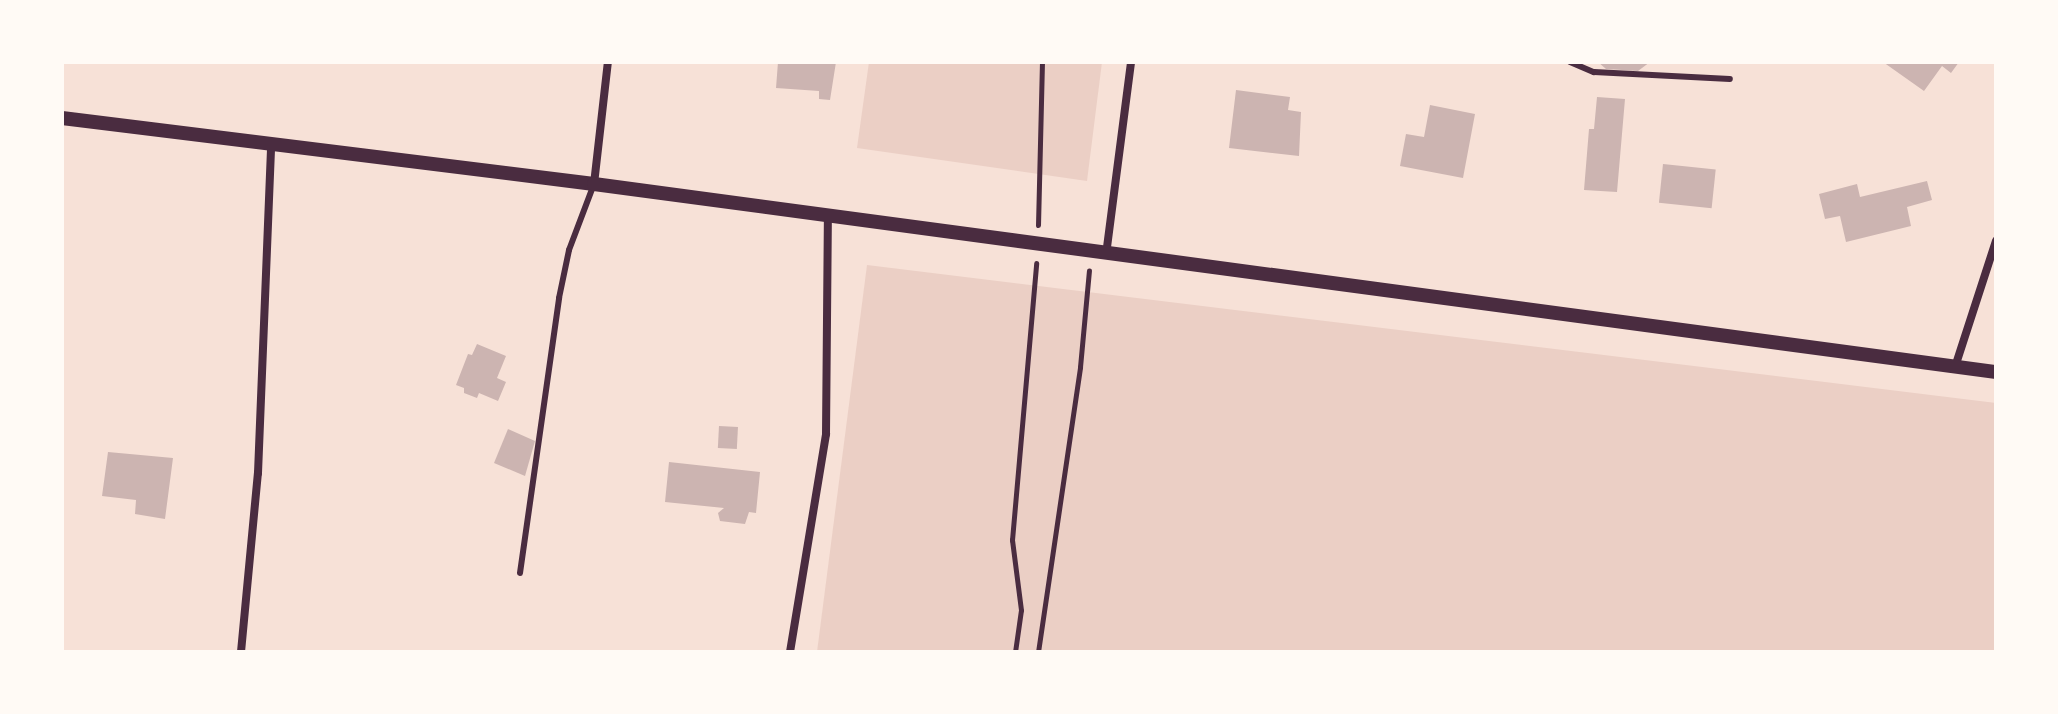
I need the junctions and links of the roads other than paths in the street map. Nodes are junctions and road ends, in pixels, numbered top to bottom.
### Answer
1 (608, 62) edge
2 (1131, 62) edge
3 (1570, 62) edge
4 (1730, 79) dead end
5 (62, 118) edge
6 (271, 144) junction
7 (594, 184) junction
8 (828, 215) junction
9 (1996, 241) edge
10 (1106, 255) junction
11 (1955, 367) junction
12 (1996, 372) edge
13 (520, 573) dead end
14 (241, 652) edge
15 (790, 652) edge

1 - 7 street
2 - 10 street
3 - 4 lane
5 - 6 street
6 - 7 street
6 - 14 street
7 - 8 street
7 - 13 lane
8 - 10 street
8 - 15 street
9 - 11 street
10 - 11 street
11 - 12 street

